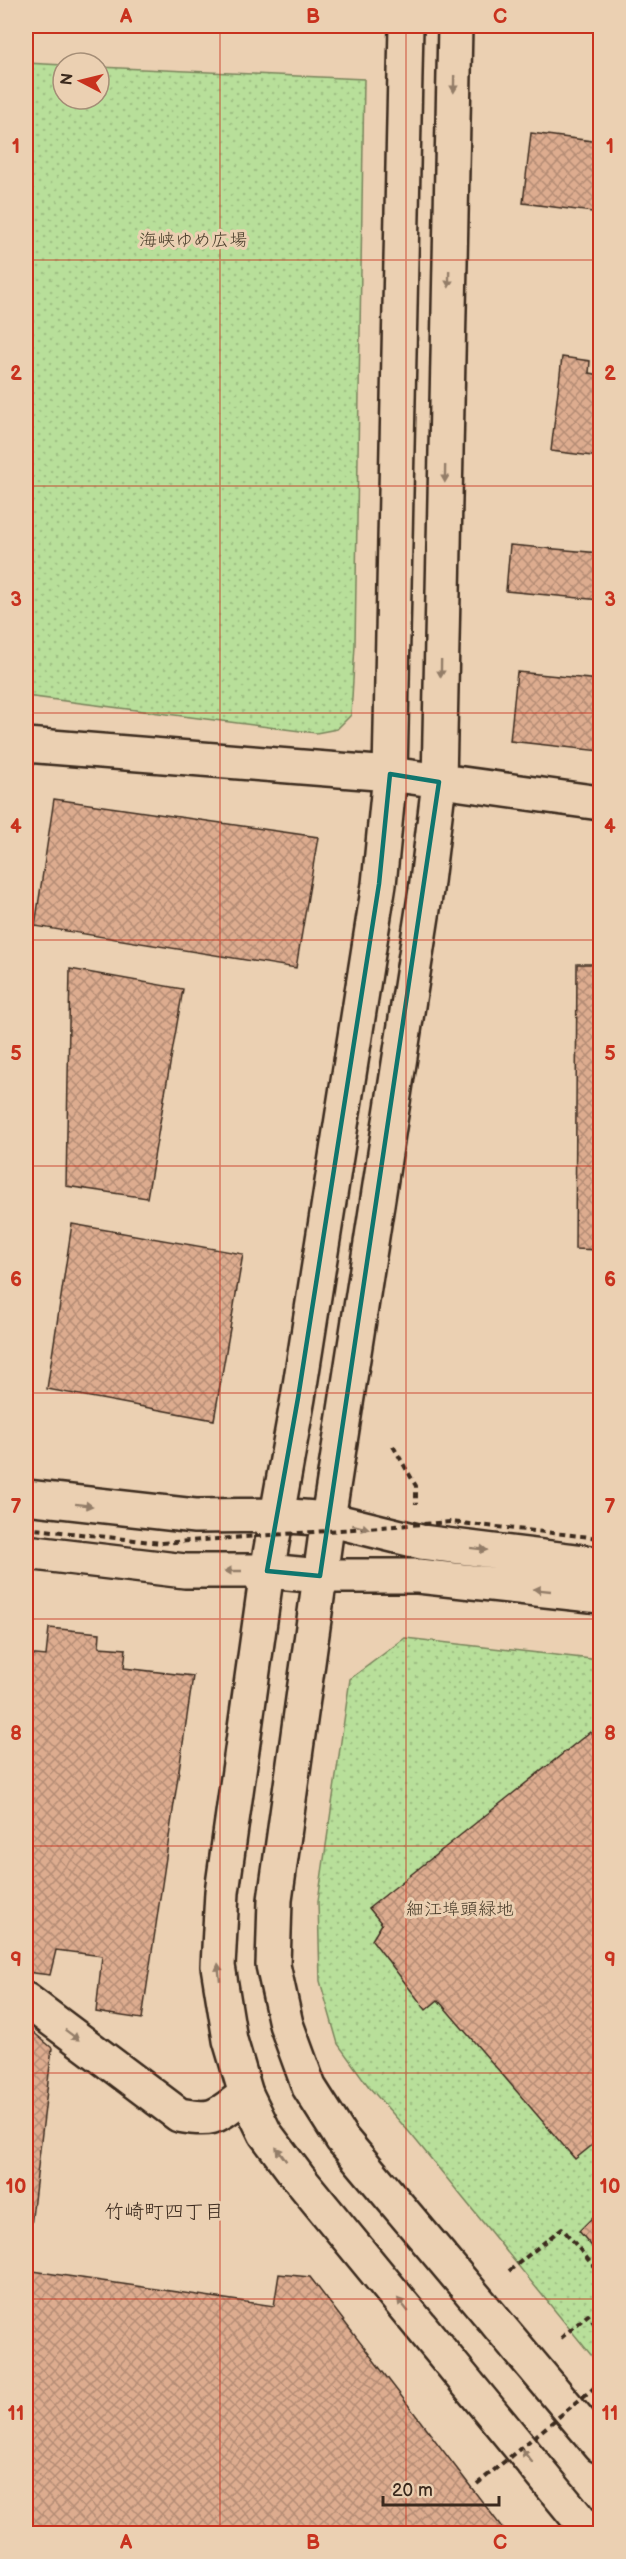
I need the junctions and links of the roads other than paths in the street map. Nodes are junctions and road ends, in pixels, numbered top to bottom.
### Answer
1 (406, 26) edge
2 (455, 26) edge
3 (26, 745) edge
4 (390, 774) junction
5 (439, 782) junction
6 (600, 803) edge
7 (26, 1497) edge
8 (277, 1515) junction
9 (328, 1519) junction
10 (26, 1552) edge
11 (600, 1564) edge
12 (267, 1571) junction
13 (320, 1576) junction
14 (600, 1596) edge
15 (26, 2000) edge
16 (246, 2094) junction
17 (600, 2446) edge
18 (591, 2534) edge

1 - 4 street
2 -> 5 street
3 - 4 street
4 - 5 street
4 - 8 street
5 - 6 street
5 - 9 street
7 -> 8 street
8 - 9 street
8 - 12 street
9 -> 11 street
9 - 13 street
12 -> 10 street
12 - 13 street
16 -> 12 street
14 -> 13 street
13 - 17 street
15 -> 16 street
18 -> 16 street

